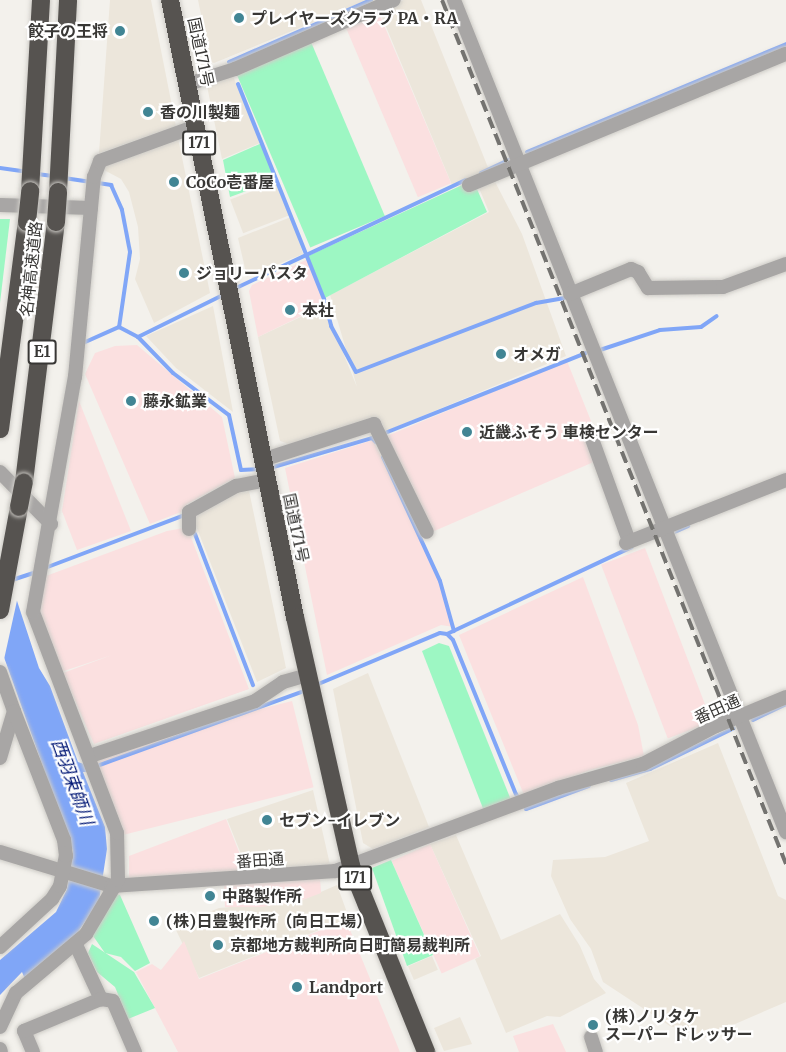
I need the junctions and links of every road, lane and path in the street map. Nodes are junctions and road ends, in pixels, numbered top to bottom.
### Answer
1 (41, 0) edge
2 (68, 0) edge
3 (170, 0) edge
4 (394, 0) edge
5 (453, 0) edge
6 (786, 54) edge
7 (188, 84) junction
8 (196, 126) junction
9 (519, 165) junction
10 (469, 185) dead end
11 (0, 205) edge
12 (91, 208) junction
13 (786, 264) edge
14 (570, 294) junction
15 (0, 429) edge
16 (592, 439) dead end
17 (265, 471) junction
18 (0, 472) edge
19 (786, 480) edge
20 (51, 524) junction
21 (189, 528) dead end
22 (427, 532) dead end
23 (665, 533) junction
24 (0, 610) edge
25 (0, 672) edge
26 (309, 684) junction
27 (786, 697) edge
28 (14, 711) junction
29 (740, 716) junction
30 (0, 758) edge
31 (90, 763) junction
32 (786, 832) edge
33 (0, 852) edge
34 (351, 867) junction
35 (66, 872) junction
36 (111, 886) junction
37 (76, 945) junction
38 (0, 947) edge
39 (101, 999) junction
40 (0, 1027) edge
41 (591, 1037) dead end
42 (33, 1052) edge
43 (135, 1052) edge
44 (426, 1052) edge
45 (597, 1052) edge

1 - 15 highway, 名神高速道路 / E1, bridge
2 - 24 highway, 名神高速道路 / E1, bridge
3 - 7 highway, 国道171号 / 171
4 - 7 street
5 - 9 street
6 - 9 street
7 - 8 highway, 国道171号 / 171
8 - 12 street
8 - 17 highway, 国道171号 / 171
9 - 10 street
9 - 14 street
11 - 12 street
12 - 20 street
13 - 14 street
14 - 23 street
16 - 23 street
17 - 21 street
17 - 22 street
17 - 26 highway, 国道171号 / 171
18 - 20 street
19 - 23 street
20 - 31 street
23 - 29 street
25 - 28 street
26 - 31 street
26 - 34 highway, 国道171号 / 171
27 - 29 street, 番田通
28 - 30 street
28 - 35 street
29 - 32 street
29 - 34 street, 番田通
31 - 36 street
33 - 35 street, 番田通
34 - 36 street, 番田通
34 - 44 highway, 国道171号 / 171
35 - 36 street, 番田通
35 - 38 street
36 - 37 street
37 - 39 street
37 - 40 street
39 - 42 street
39 - 43 street
41 - 45 street

